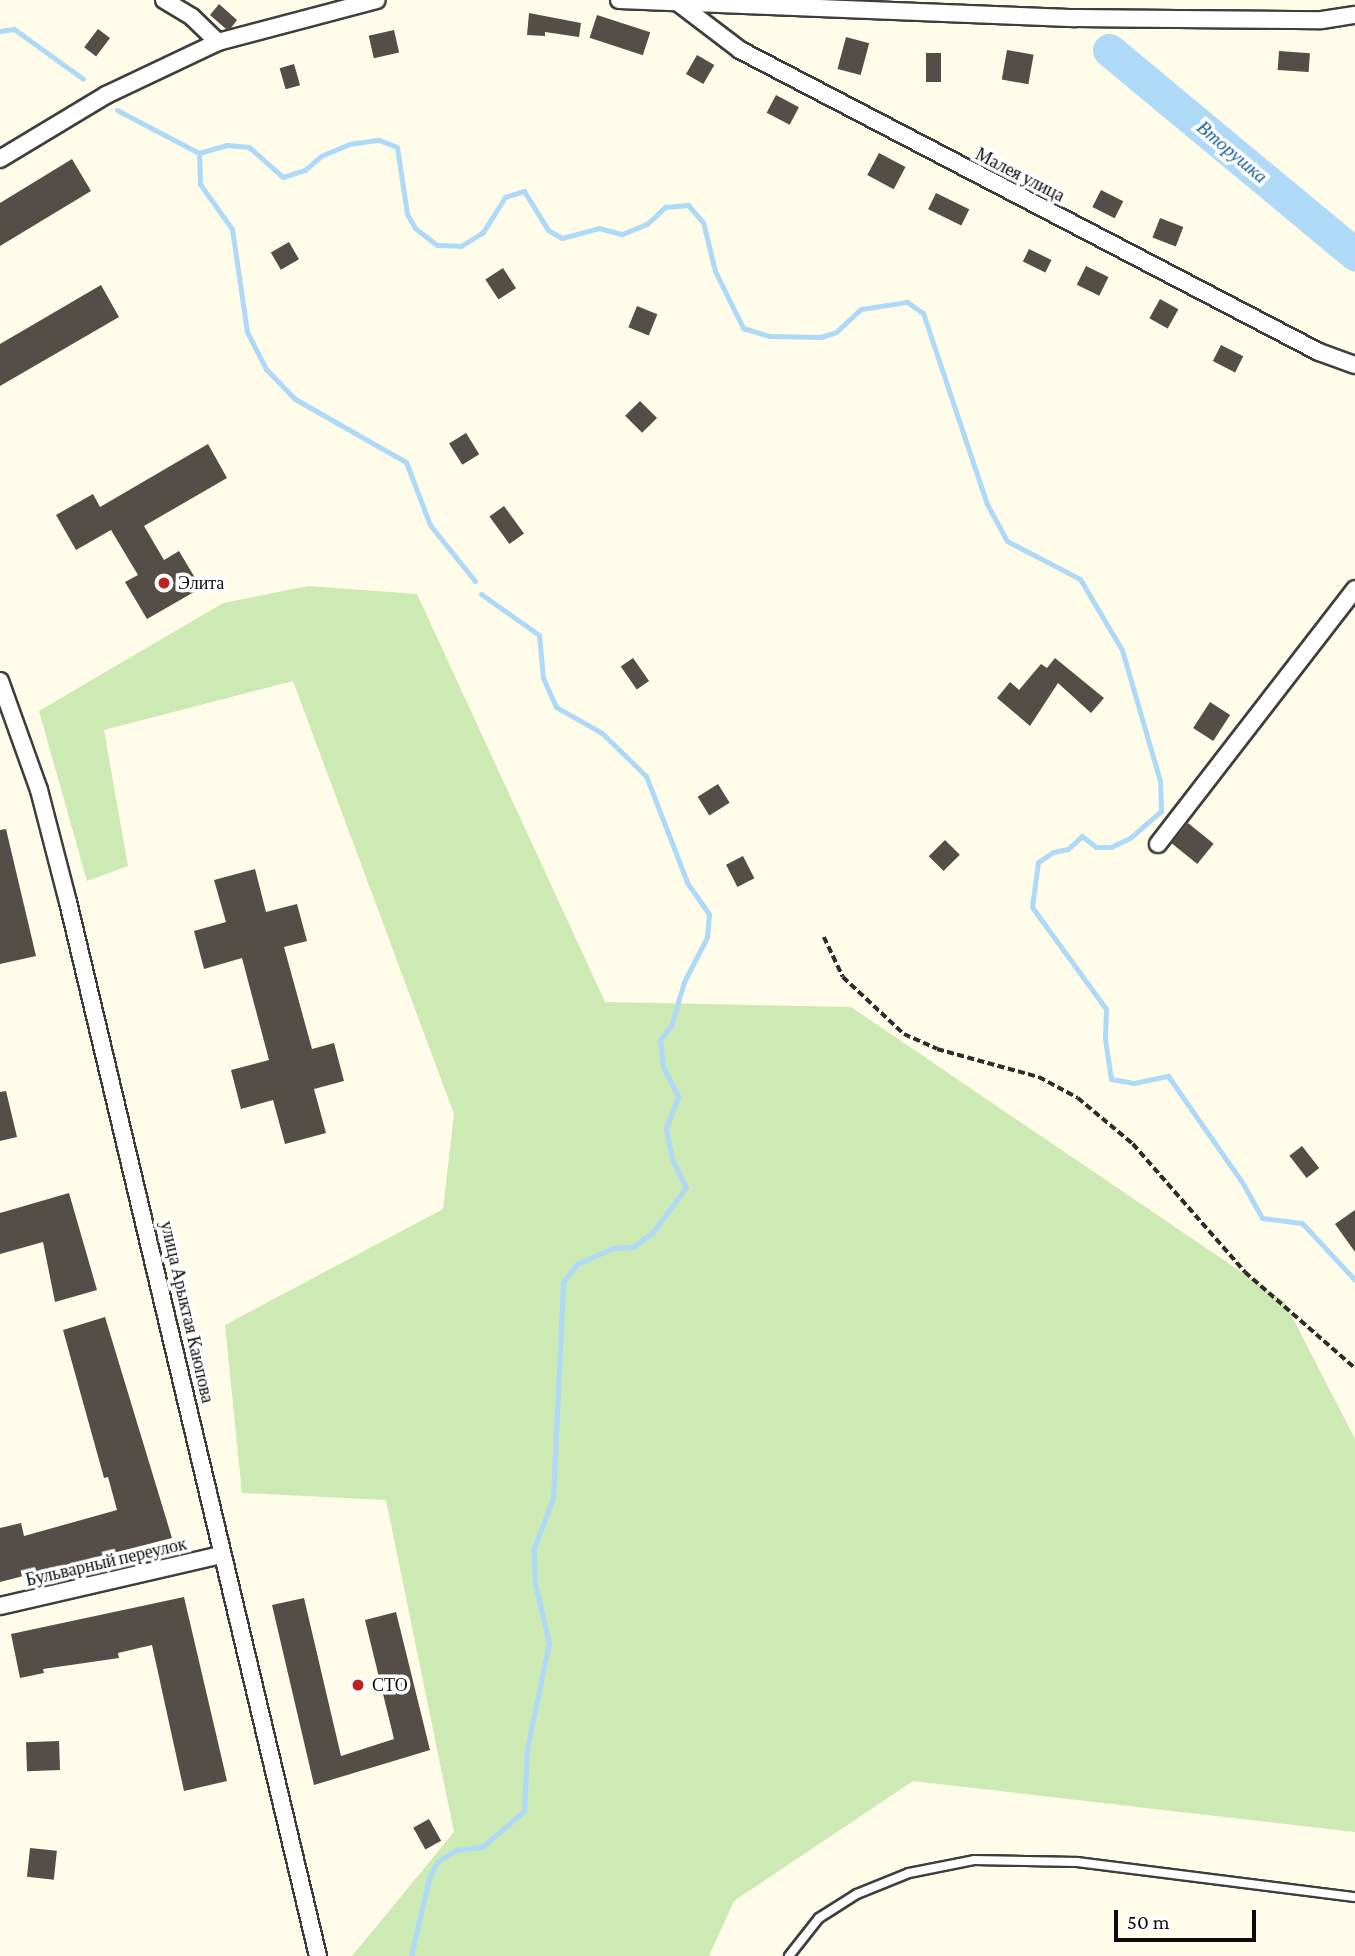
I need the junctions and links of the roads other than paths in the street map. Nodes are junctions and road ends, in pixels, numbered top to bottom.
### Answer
1 (164, 0) edge
2 (377, 0) edge
3 (619, 0) edge
4 (677, 2) junction
5 (772, 2) edge
6 (1355, 15) edge
7 (218, 42) junction
8 (0, 159) edge
9 (1355, 365) edge
10 (1355, 589) edge
11 (0, 681) edge
12 (1158, 844) dead end
13 (220, 1555) junction
14 (0, 1606) edge
15 (1355, 1898) edge
16 (318, 1956) edge
17 (789, 1956) edge

1 - 7 street
2 - 7 street
3 - 4 street
4 - 5 street
4 - 9 street, Малея улица
5 - 6 street
7 - 8 street
10 - 12 street
11 - 13 street, улица Арыктая Каюпова
13 - 14 street, Бульварный переулок
13 - 16 street, улица Арыктая Каюпова
15 - 17 lane

